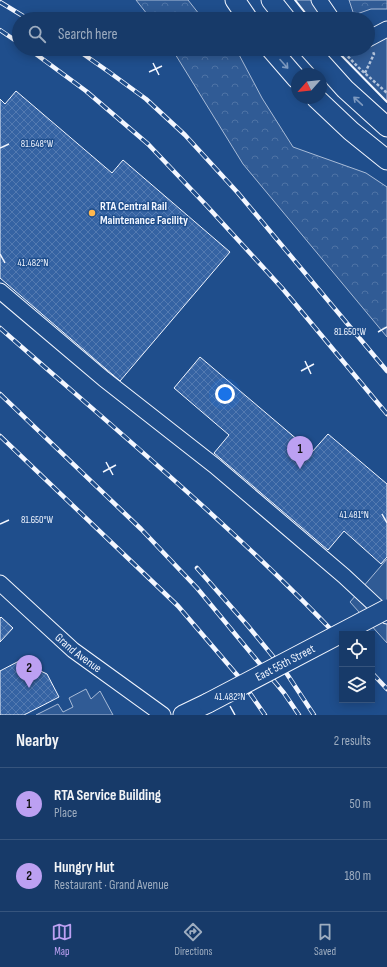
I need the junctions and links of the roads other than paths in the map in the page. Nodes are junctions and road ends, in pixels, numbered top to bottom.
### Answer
1 (235, 0) edge
2 (271, 0) edge
3 (319, 0) edge
4 (243, 12) edge
5 (280, 12) edge
6 (327, 12) edge
7 (387, 29) edge
8 (375, 39) edge
9 (277, 56) edge
10 (315, 56) edge
11 (291, 71) edge
12 (322, 104) edge
13 (387, 127) edge
14 (387, 160) edge
15 (0, 291) edge
16 (0, 582) edge
17 (387, 609) edge
18 (387, 616) edge
19 (163, 715) edge
20 (183, 715) edge

1 - 4 main road
2 - 5 main road
3 - 6 street
7 - 8 street
9 -> 11 main road
13 -> 10 main road
12 - 14 main road
15 - 18 street
16 - 19 street, Grand Avenue
17 - 20 main road, East 55th Street, bridge

